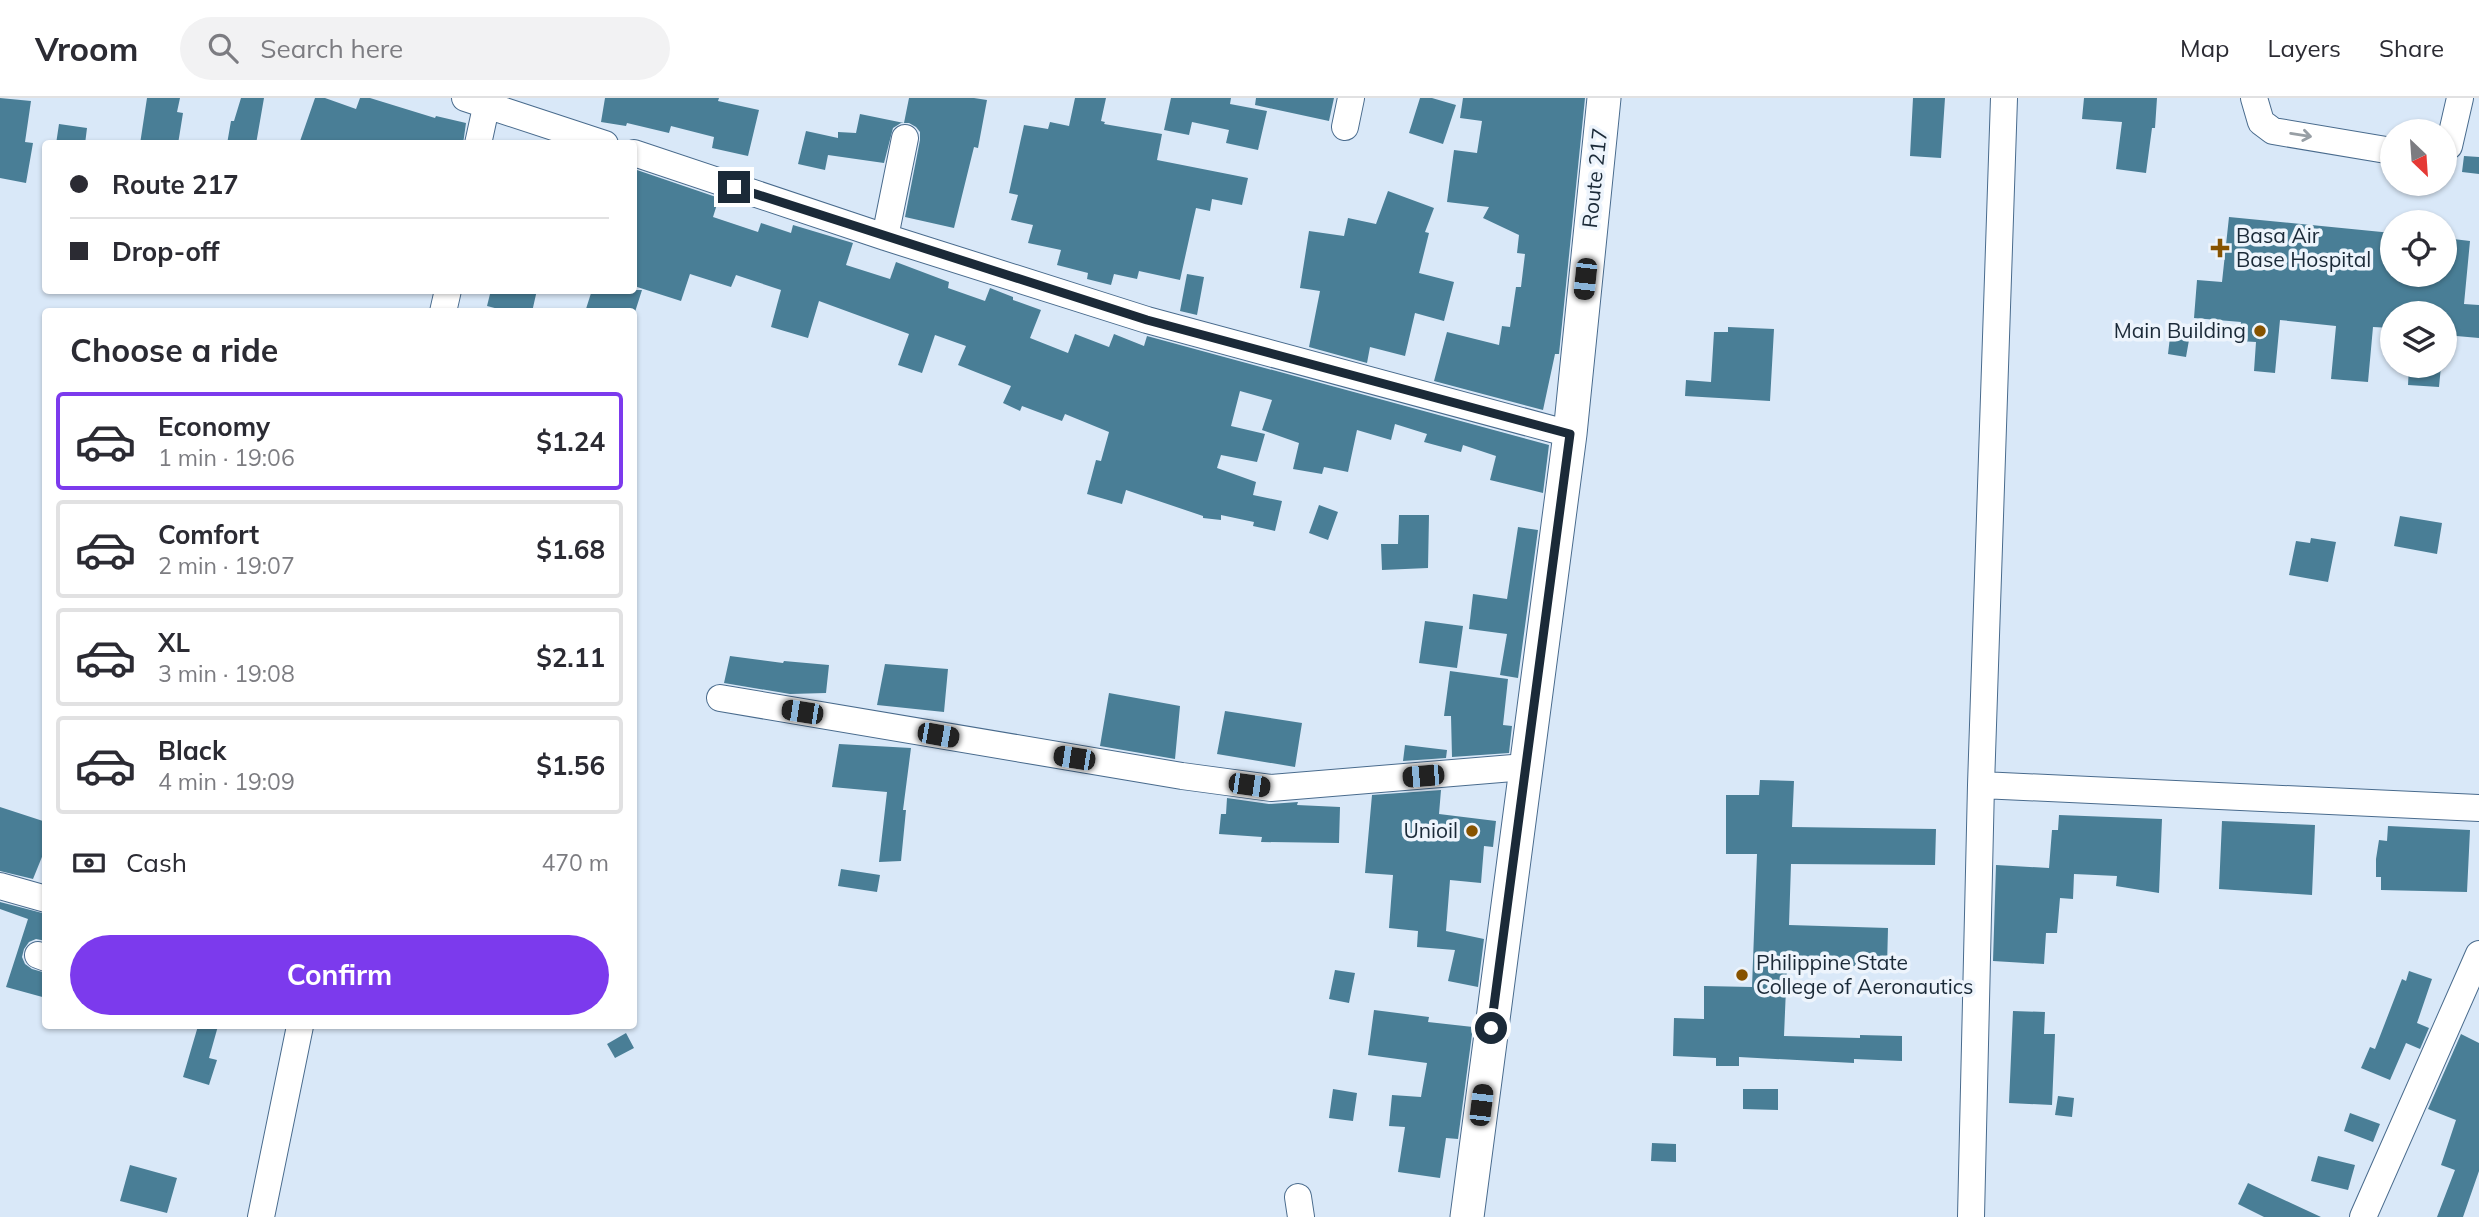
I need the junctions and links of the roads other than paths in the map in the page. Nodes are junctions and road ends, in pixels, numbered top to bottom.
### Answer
1 (1351, 98) edge
2 (1604, 98) edge
3 (2004, 98) edge
4 (2254, 98) edge
5 (2460, 98) edge
6 (480, 100) edge
7 (2455, 119) edge
8 (1345, 127) dead end
9 (905, 138) dead end
10 (478, 140) edge
11 (594, 140) edge
12 (2380, 149) edge
13 (637, 154) edge
14 (885, 237) junction
15 (1570, 434) junction
16 (720, 698) dead end
17 (1525, 767) junction
18 (1981, 785) junction
19 (2479, 808) edge
20 (0, 887) edge
21 (42, 898) edge
22 (2479, 954) edge
23 (299, 1029) edge
24 (261, 1217) edge
25 (1467, 1217) edge
26 (1971, 1217) edge
27 (2363, 1217) edge

1 - 8 street
2 - 15 main road, Route 217
3 - 18 street
4 -> 12 street
5 - 7 street
6 - 10 street
6 - 11 street
9 - 14 street
13 - 14 street
14 - 15 street
15 - 17 main road, Route 217
16 - 17 street
17 - 25 main road, Route 217
18 - 19 street
18 - 26 street
20 - 21 street
22 - 27 street
23 - 24 street

